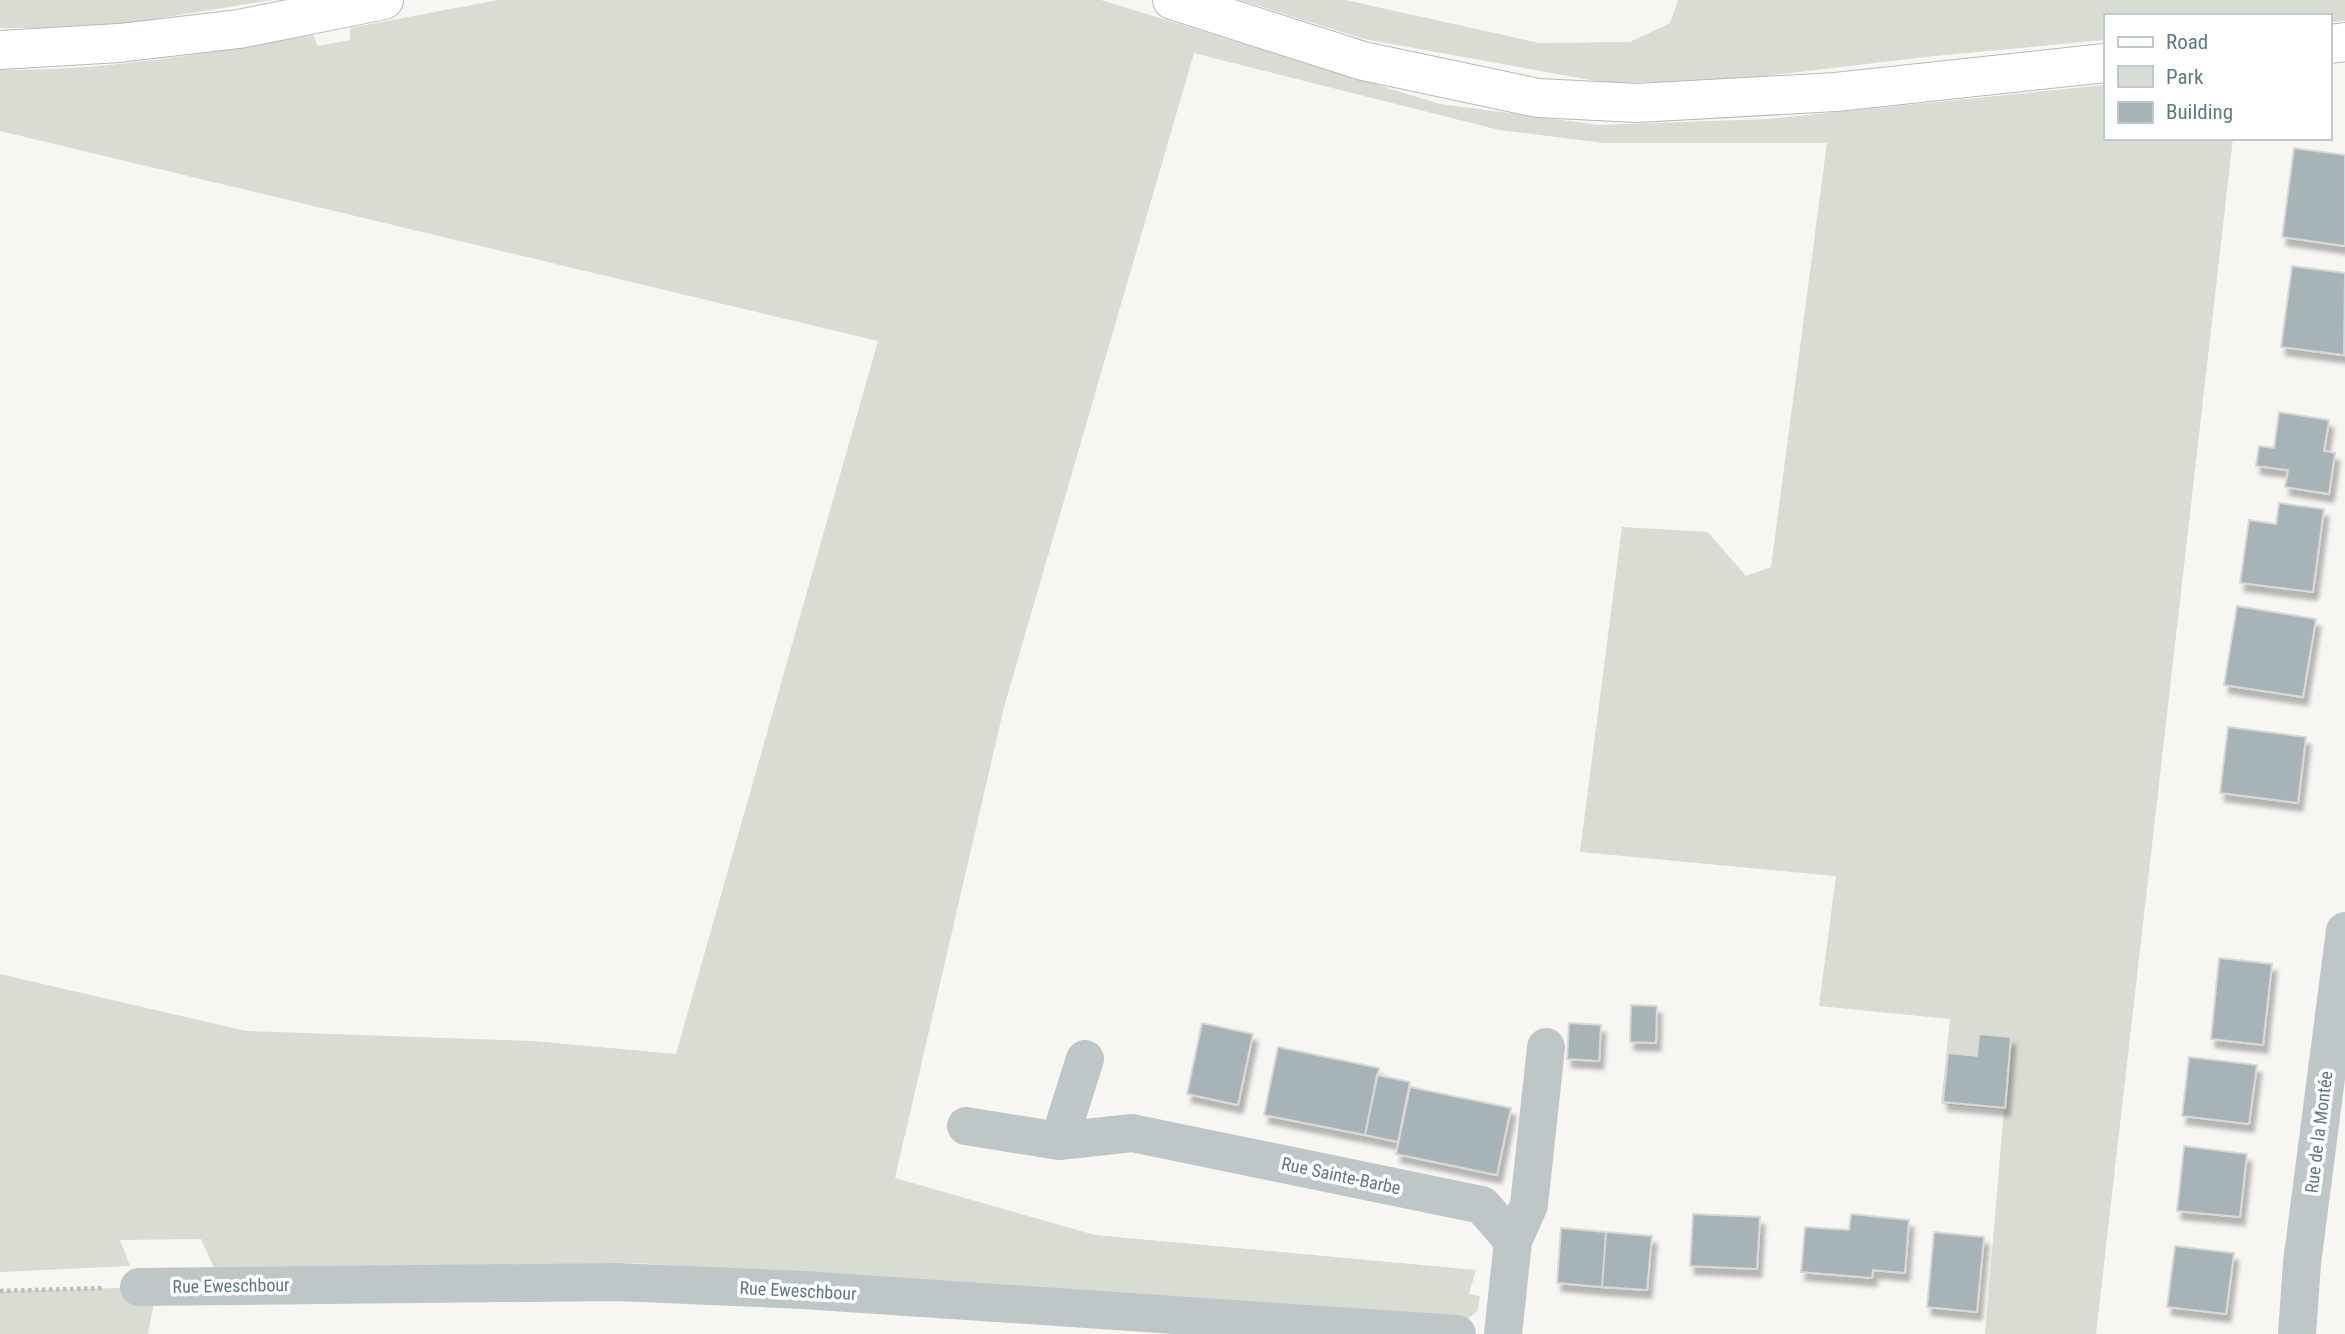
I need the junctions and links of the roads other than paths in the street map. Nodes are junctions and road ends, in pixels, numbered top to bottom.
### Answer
1 (384, 0) edge
2 (1172, 0) edge
3 (0, 50) edge
4 (2104, 63) edge
5 (2345, 931) edge
6 (1546, 1046) dead end
7 (1085, 1059) dead end
8 (967, 1126) dead end
9 (1059, 1141) junction
10 (1513, 1241) junction
11 (139, 1287) road end
12 (1457, 1334) edge
13 (1503, 1334) edge
14 (2297, 1334) edge

1 - 3 main road
2 - 4 main road
5 - 14 street, Rue de la Montée
6 - 10 street
7 - 9 street
8 - 9 street, Rue Sainte-Barbe
9 - 10 street, Rue Sainte-Barbe
10 - 13 street
11 - 12 street, Rue Eweschbour

